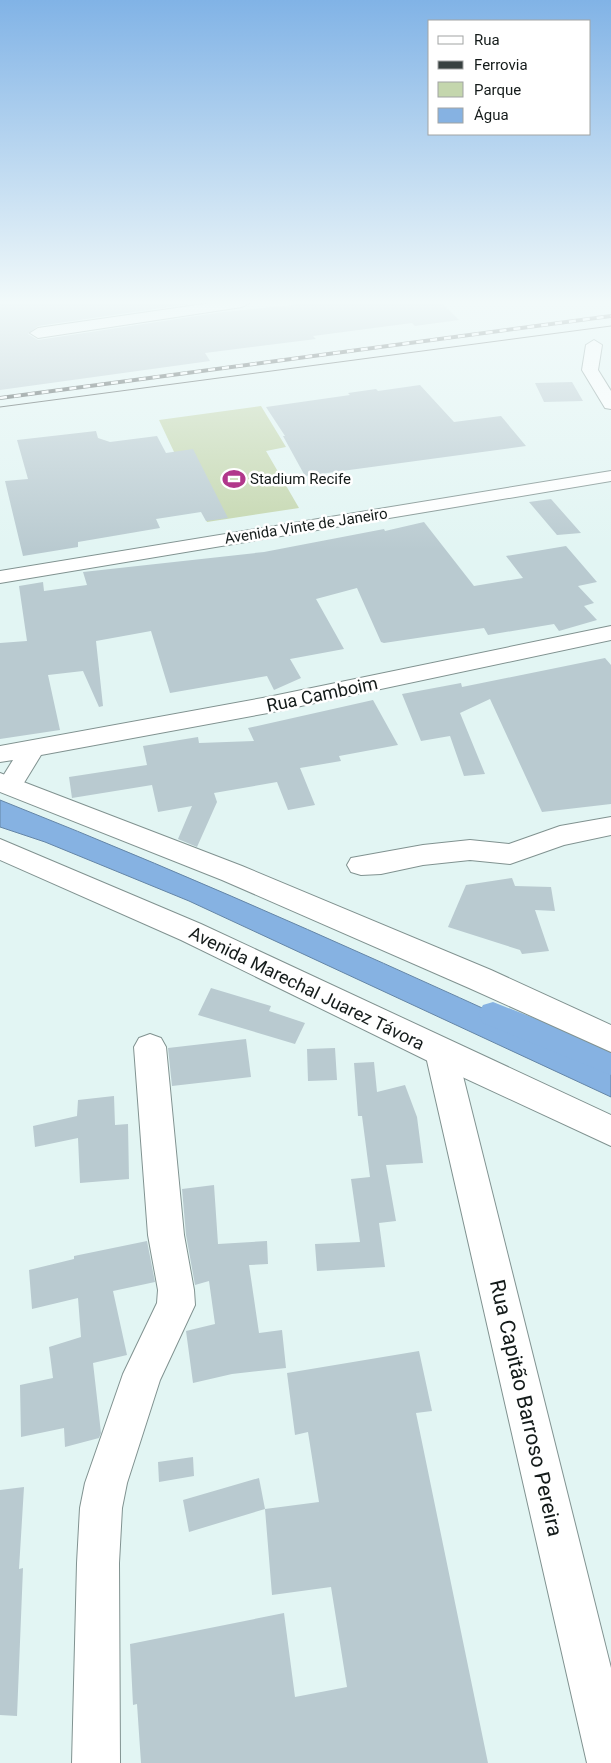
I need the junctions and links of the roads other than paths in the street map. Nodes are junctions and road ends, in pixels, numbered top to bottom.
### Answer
1 (599, 385) edge
2 (611, 404) edge
3 (611, 476) edge
4 (0, 577) edge
5 (611, 633) edge
6 (32, 749) junction
7 (0, 754) edge
8 (5, 783) edge
9 (611, 826) edge
10 (0, 850) edge
11 (361, 865) dead end
12 (611, 1039) edge
13 (150, 1047) dead end
14 (441, 1052) junction
15 (611, 1131) edge
16 (96, 1763) edge
17 (611, 1763) edge

1 - 2 street
3 - 4 street, Avenida Vinte de Janeiro
5 - 6 street, Rua Camboim
6 - 7 street, Rua Camboim
6 - 8 street
8 - 12 street
9 - 11 street
10 - 14 street, Avenida Marechal Juarez Távora
13 - 16 street
14 - 15 street, Avenida Marechal Juarez Távora
14 - 17 street, Rua Capitão Barroso Pereira

